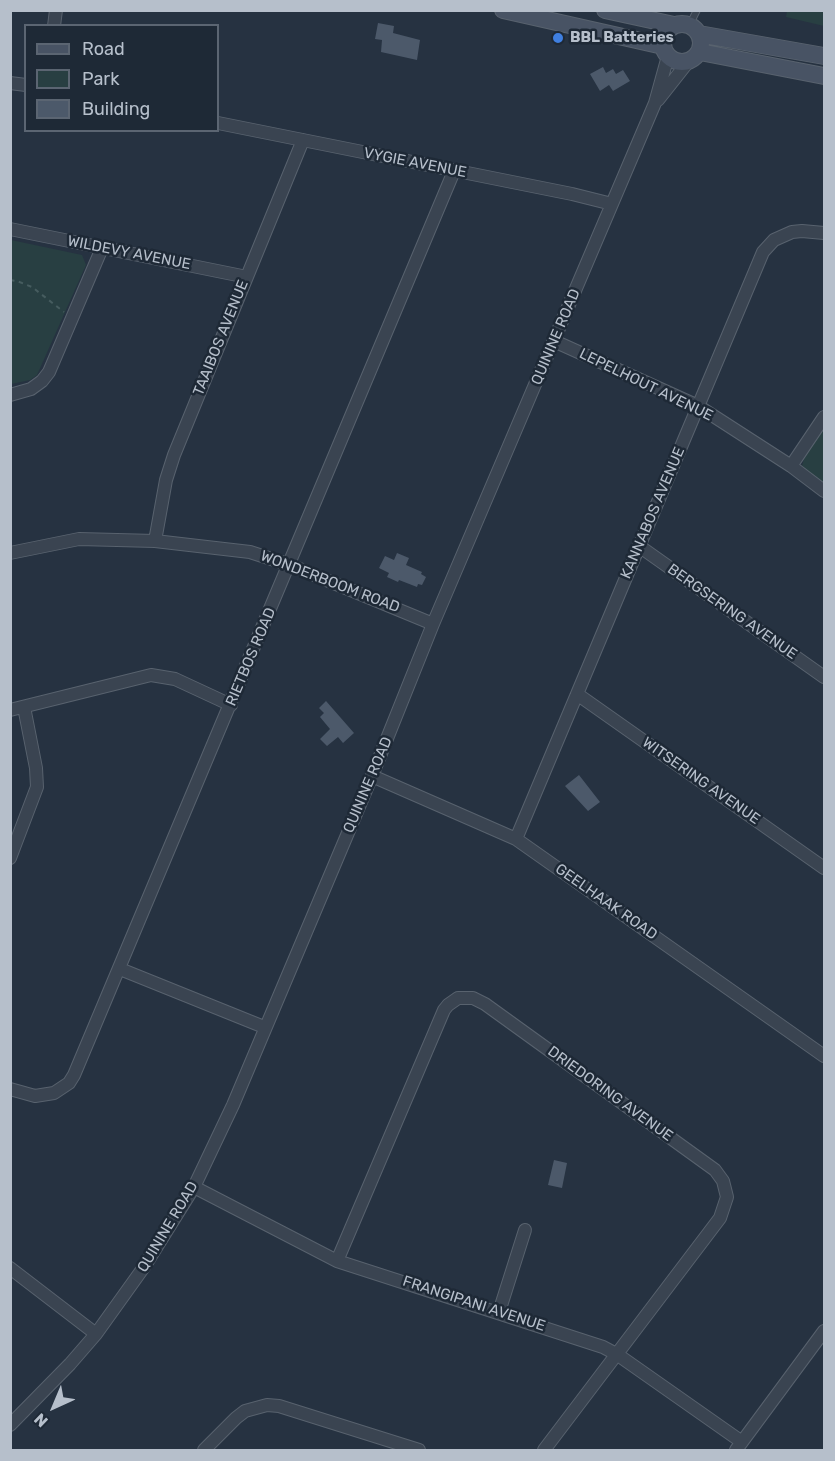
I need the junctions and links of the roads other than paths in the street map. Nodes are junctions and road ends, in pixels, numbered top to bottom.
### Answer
1 (504, 10) edge
2 (604, 10) edge
3 (689, 23) edge
4 (665, 51) junction
5 (825, 56) edge
6 (694, 57) junction
7 (825, 76) edge
8 (655, 103) junction
9 (219, 123) edge
10 (303, 140) junction
11 (454, 171) junction
12 (612, 204) junction
13 (10, 229) edge
14 (825, 233) edge
15 (102, 248) junction
16 (247, 277) junction
17 (554, 341) junction
18 (10, 395) edge
19 (698, 406) junction
20 (825, 417) edge
21 (790, 466) junction
22 (825, 492) edge
23 (155, 541) junction
24 (639, 546) junction
25 (10, 553) edge
26 (290, 565) junction
27 (433, 624) junction
28 (825, 677) edge
29 (577, 694) junction
30 (231, 705) junction
31 (24, 707) junction
32 (10, 710) edge
33 (372, 776) junction
34 (516, 838) junction
35 (10, 858) edge
36 (825, 868) edge
37 (120, 969) junction
38 (264, 1027) junction
39 (825, 1056) edge
40 (10, 1089) edge
41 (194, 1187) junction
42 (525, 1230) dead end
43 (338, 1261) junction
44 (10, 1268) edge
45 (499, 1312) junction
46 (825, 1331) edge
47 (96, 1334) junction
48 (618, 1355) junction
49 (10, 1425) edge
50 (739, 1446) edge
51 (204, 1450) edge
52 (419, 1450) edge
53 (544, 1450) edge

1 - 4 main road
2 - 3 main road
3 - 4 main road
3 - 5 main road
3 - 6 main road
4 - 6 main road
4 - 8 street, QUININE ROAD
6 - 7 main road
6 - 8 street, QUININE ROAD
8 - 12 street, QUININE ROAD
9 - 10 street, VYGIE AVENUE
10 - 11 street, VYGIE AVENUE
10 - 16 street, TAAIBOS AVENUE
11 - 12 street, VYGIE AVENUE
11 - 26 street, RIETBOS ROAD
12 - 17 street, QUININE ROAD
13 - 15 street, WILDEVY AVENUE
14 - 19 street, KANNABOS AVENUE
15 - 16 street, WILDEVY AVENUE
15 - 18 street
16 - 23 street, TAAIBOS AVENUE
17 - 19 street, LEPELHOUT AVENUE
17 - 27 street, QUININE ROAD
19 - 21 street, LEPELHOUT AVENUE
19 - 24 street, KANNABOS AVENUE
20 - 21 street
21 - 22 street, LEPELHOUT AVENUE
23 - 25 street, WONDERBOOM ROAD
23 - 26 street, WONDERBOOM ROAD
24 - 28 street, BERGSERING AVENUE
24 - 29 street, KANNABOS AVENUE
26 - 27 street, WONDERBOOM ROAD
26 - 30 street, RIETBOS ROAD
27 - 33 street, QUININE ROAD
29 - 34 street, KANNABOS AVENUE
29 - 36 street, WITSERING AVENUE
30 - 31 street
30 - 37 street, RIETBOS ROAD
31 - 32 street
31 - 35 street
33 - 34 street, GEELHAAK ROAD
33 - 38 street, QUININE ROAD
34 - 39 street, GEELHAAK ROAD
37 - 38 street
37 - 40 street, RIETBOS ROAD
38 - 41 street, QUININE ROAD
41 - 43 street, FRANGIPANI AVENUE
41 - 47 street, QUININE ROAD
42 - 45 street
43 - 45 street, FRANGIPANI AVENUE
43 - 48 street, DRIEDORING AVENUE
44 - 47 street
45 - 48 street, FRANGIPANI AVENUE
46 - 50 street
47 - 49 street, QUININE ROAD
48 - 50 street, FRANGIPANI AVENUE
48 - 53 street, DRIEDORING AVENUE
51 - 52 street

